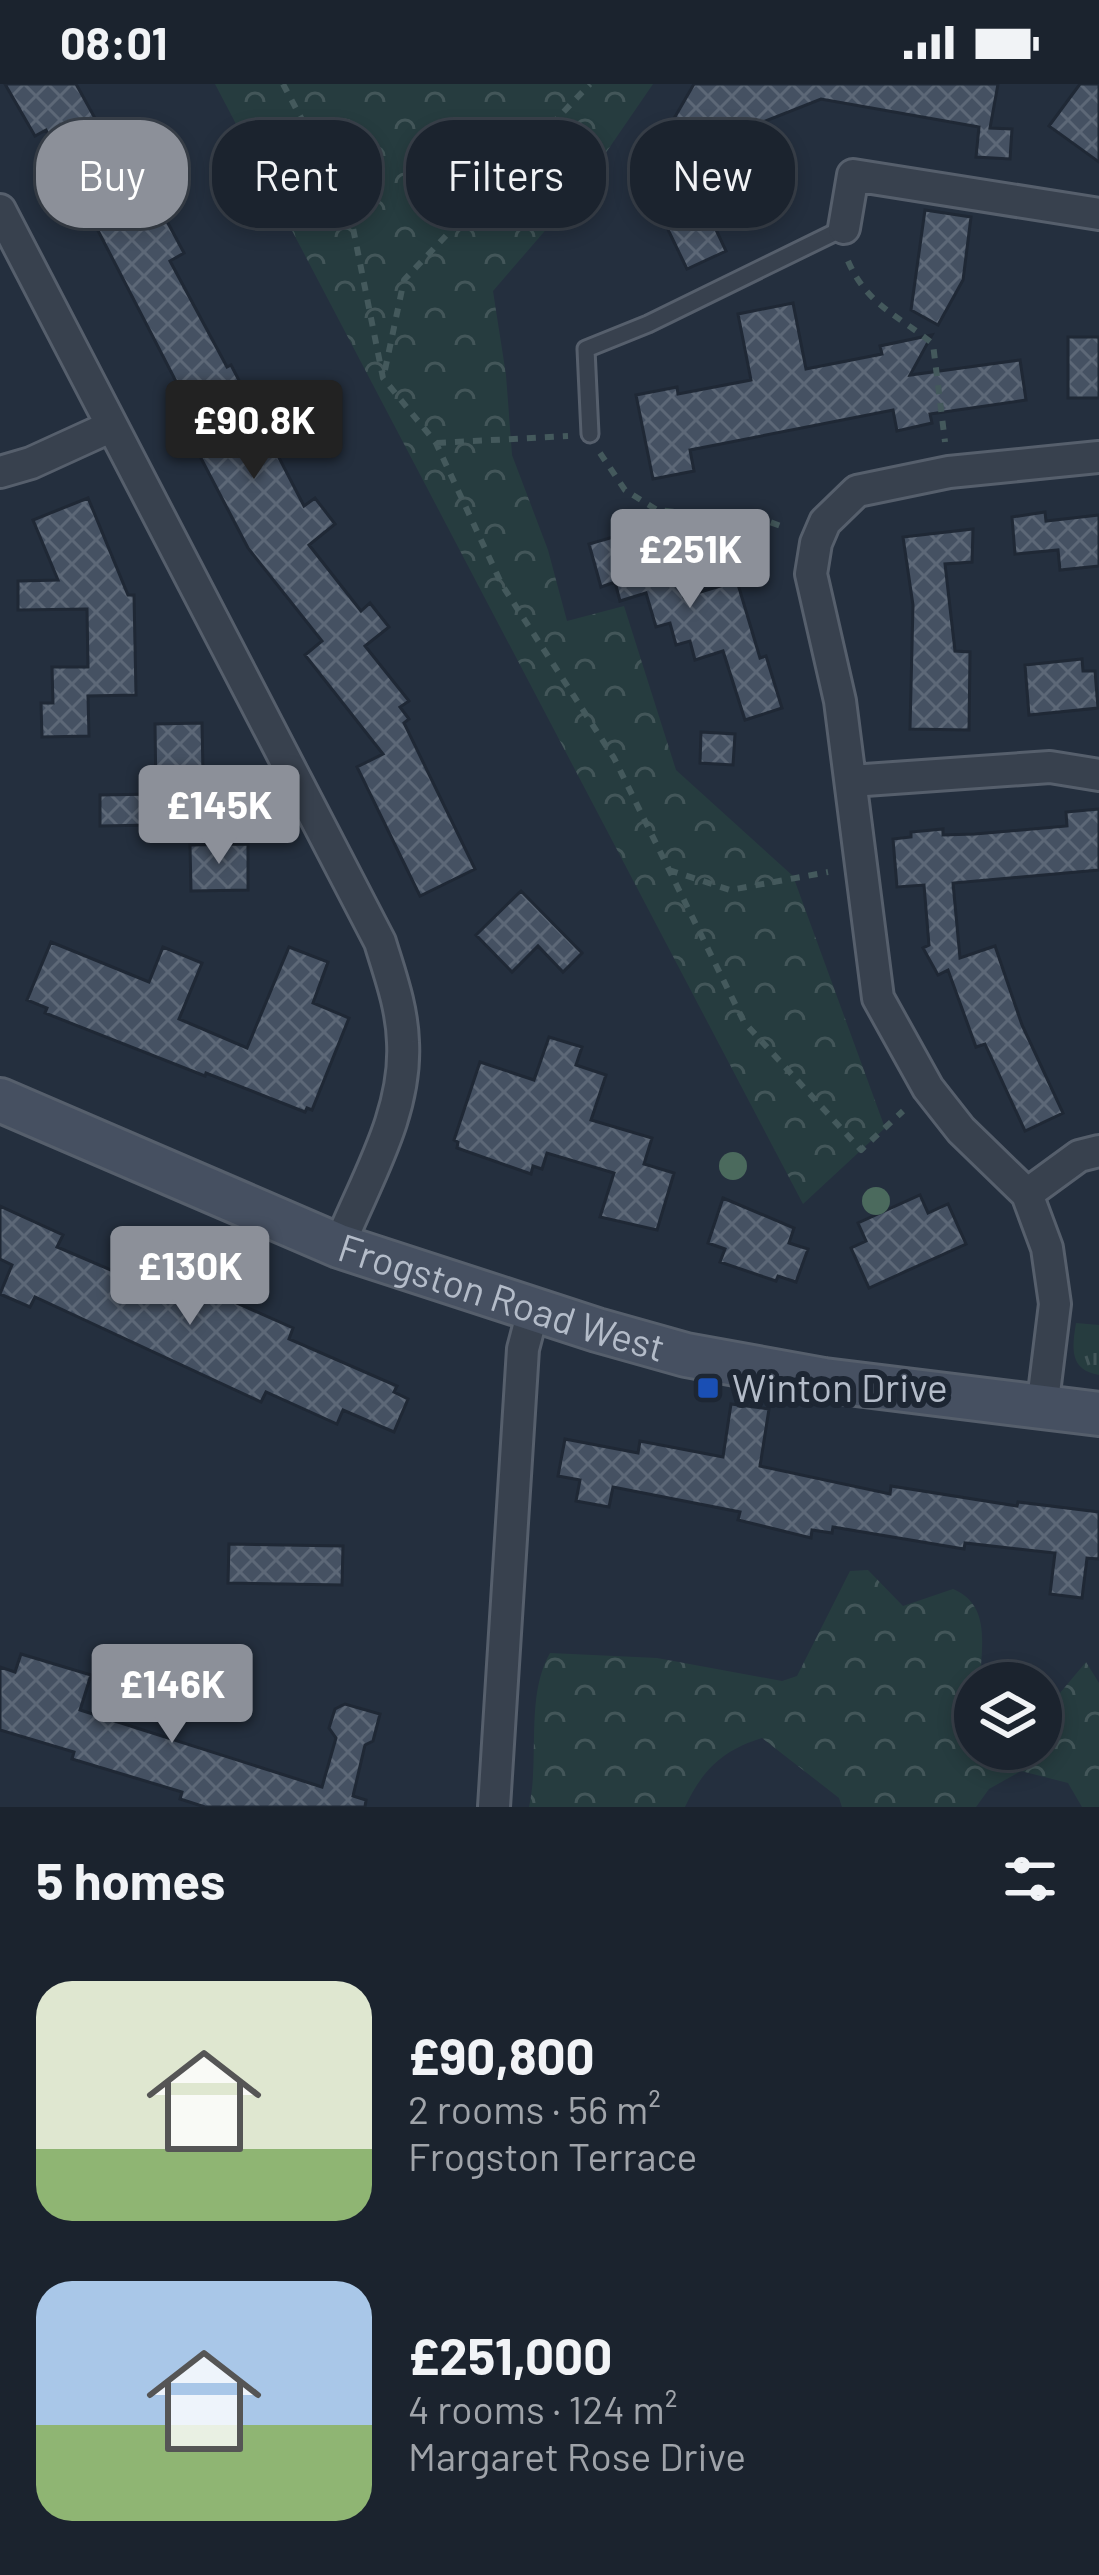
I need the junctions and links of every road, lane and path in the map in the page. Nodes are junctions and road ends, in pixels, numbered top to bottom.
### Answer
1 (283, 84) edge
2 (590, 84) edge
3 (0, 210) edge
4 (1099, 214) edge
5 (844, 227) junction
6 (383, 378) junction
7 (940, 404) dead end
8 (112, 427) junction
9 (590, 434) junction
10 (436, 443) junction
11 (1099, 457) edge
12 (0, 472) edge
13 (816, 543) junction
14 (1099, 775) edge
15 (850, 781) junction
16 (860, 868) junction
17 (669, 870) junction
18 (928, 1088) junction
19 (0, 1100) edge
20 (1099, 1150) edge
21 (1027, 1194) junction
22 (339, 1246) junction
23 (533, 1311) junction
24 (1042, 1409) junction
25 (1099, 1414) edge
26 (494, 1807) edge

1 - 6 path
2 - 6 path
3 - 8 street
4 - 5 street
5 - 7 path
5 - 9 lane
6 - 10 path
8 - 12 street
8 - 22 street
9 - 10 path
9 - 13 path
10 - 17 path
11 - 13 street
13 - 15 street
14 - 15 street
15 - 16 street
16 - 17 path
16 - 18 street
17 - 18 path
18 - 21 street
19 - 22 main road, Frogston Road West
20 - 21 street
21 - 24 street
22 - 23 main road, Frogston Road West
23 - 24 main road, Frogston Road West
23 - 26 street
24 - 25 main road, Frogston Road West

